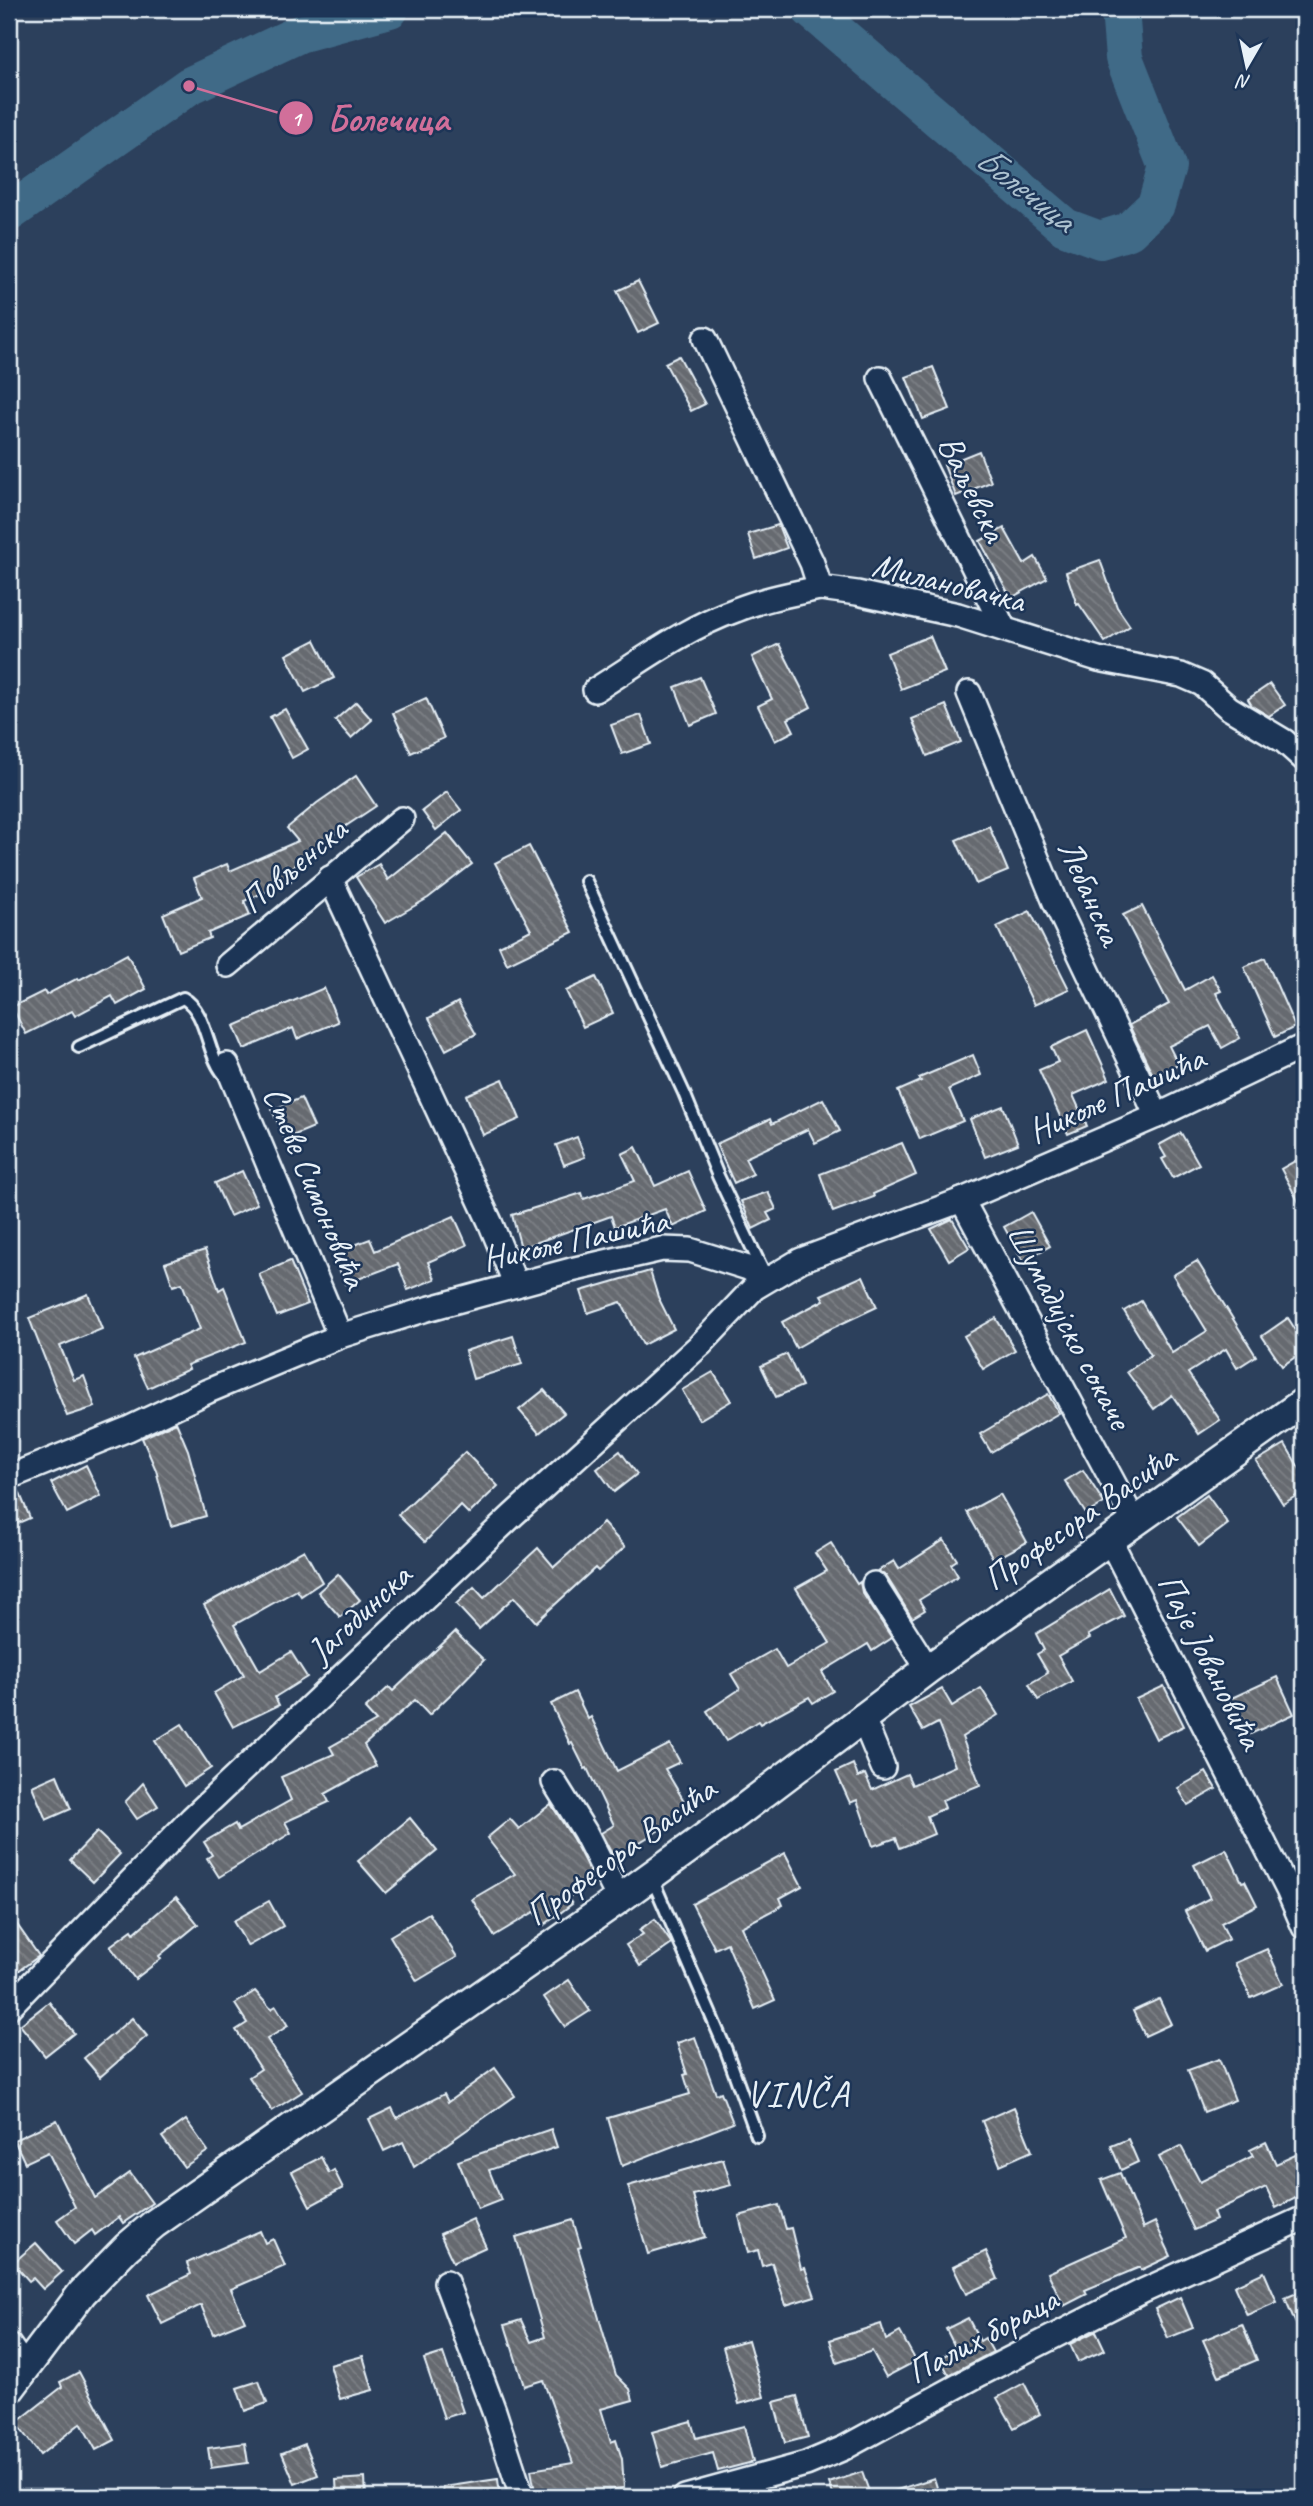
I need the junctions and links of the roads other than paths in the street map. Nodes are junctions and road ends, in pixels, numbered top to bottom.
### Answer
1 (705, 339) dead end
2 (880, 378) dead end
3 (820, 588) junction
4 (1004, 629) junction
5 (594, 691) dead end
6 (969, 693) dead end
7 (1304, 759) edge
8 (402, 819) dead end
9 (330, 878) junction
10 (586, 881) dead end
11 (228, 965) dead end
12 (1304, 1046) edge
13 (79, 1047) dead end
14 (230, 1073) joint
15 (1157, 1116) junction
16 (962, 1200) junction
17 (767, 1279) junction
18 (516, 1285) junction
19 (340, 1336) junction
20 (1304, 1402) edge
21 (9, 1477) edge
22 (1135, 1523) junction
23 (1110, 1541) junction
24 (874, 1584) dead end
25 (928, 1669) junction
26 (862, 1716) junction
27 (883, 1767) dead end
28 (554, 1782) dead end
29 (650, 1876) junction
30 (619, 1899) junction
31 (1304, 1927) edge
32 (9, 2007) edge
33 (757, 2136) dead end
34 (1304, 2218) edge
35 (446, 2282) dead end
36 (9, 2345) edge
37 (17, 2379) edge
38 (522, 2497) edge
39 (685, 2497) edge

1 - 3 street, Милановачка
2 - 4 street, Ваљевска
3 - 4 street, Милановачка
3 - 5 street
4 - 7 street, Милановачка
6 - 15 street, Лебанска
8 - 9 street, Повљенска
9 - 11 street, Повљенска
9 - 18 street
10 - 17 lane
12 - 15 street, Николе Пашића
13 - 14 lane
14 - 19 street, Стеве Симоновића
15 - 16 street, Николе Пашића
16 - 17 street, Николе Пашића
16 - 22 street, Шумадијско сокаче
17 - 18 street, Николе Пашића
17 - 32 street, Јагодинска
18 - 19 street, Николе Пашића
19 - 21 street, Николе Пашића
20 - 22 street, Професора Васића
22 - 23 street, Професора Васића
23 - 25 street, Професора Васића
23 - 31 street, Паје Јовановића
24 - 25 street
25 - 26 street, Професора Васића
26 - 27 street
26 - 29 street, Професора Васића
28 - 30 street
29 - 30 street, Професора Васића
29 - 33 lane
30 - 37 street, Професора Васића
34 - 39 street, Палих бораца
35 - 38 street
36 - 37 street

